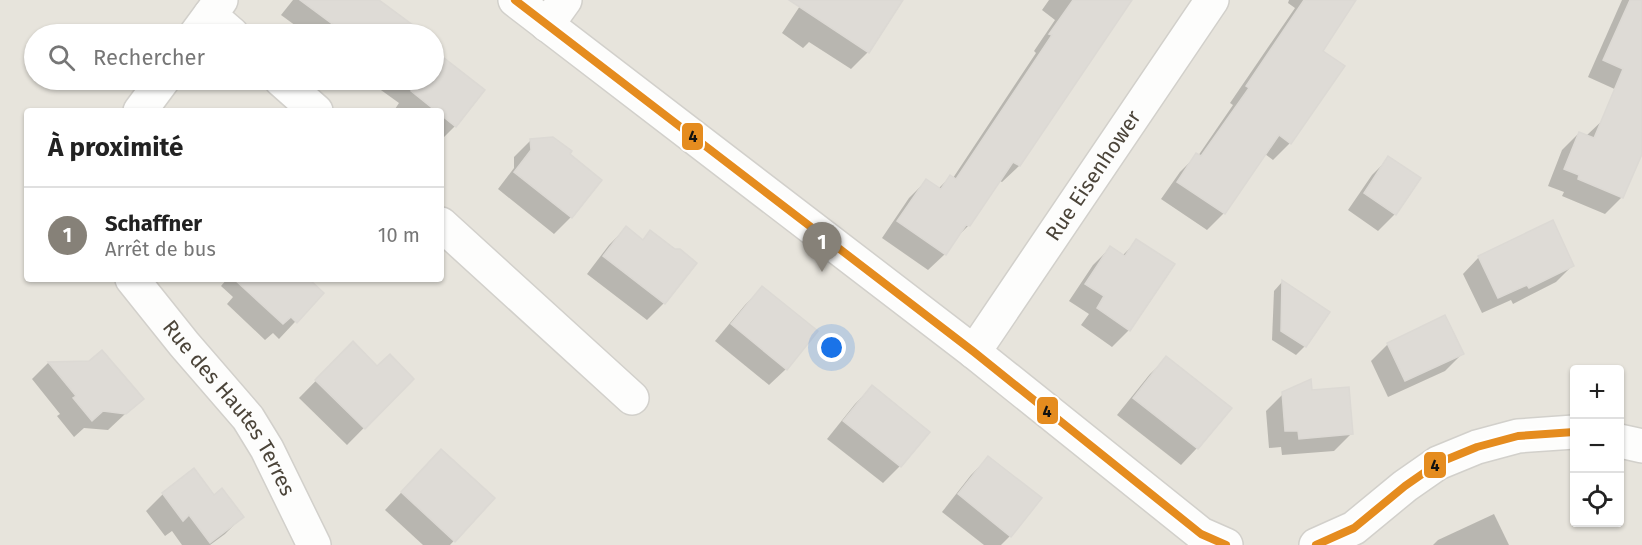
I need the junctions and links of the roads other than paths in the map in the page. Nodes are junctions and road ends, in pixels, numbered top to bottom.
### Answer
1 (515, 0) edge
2 (1212, 0) edge
3 (556, 13) edge
4 (156, 90) edge
5 (292, 90) edge
6 (142, 108) edge
7 (313, 108) edge
8 (444, 227) edge
9 (134, 282) edge
10 (974, 352) junction
11 (632, 398) dead end
12 (1570, 432) edge
13 (1624, 442) edge
14 (1642, 446) edge
15 (1327, 543) edge
16 (314, 545) edge
17 (1226, 545) edge

1 - 3 street
2 - 10 street, Rue Eisenhower
3 - 10 street
4 - 6 street
5 - 7 street
8 - 11 street
9 - 16 street, Rue des Hautes Terres
10 - 17 street
12 - 15 street
13 - 14 street

